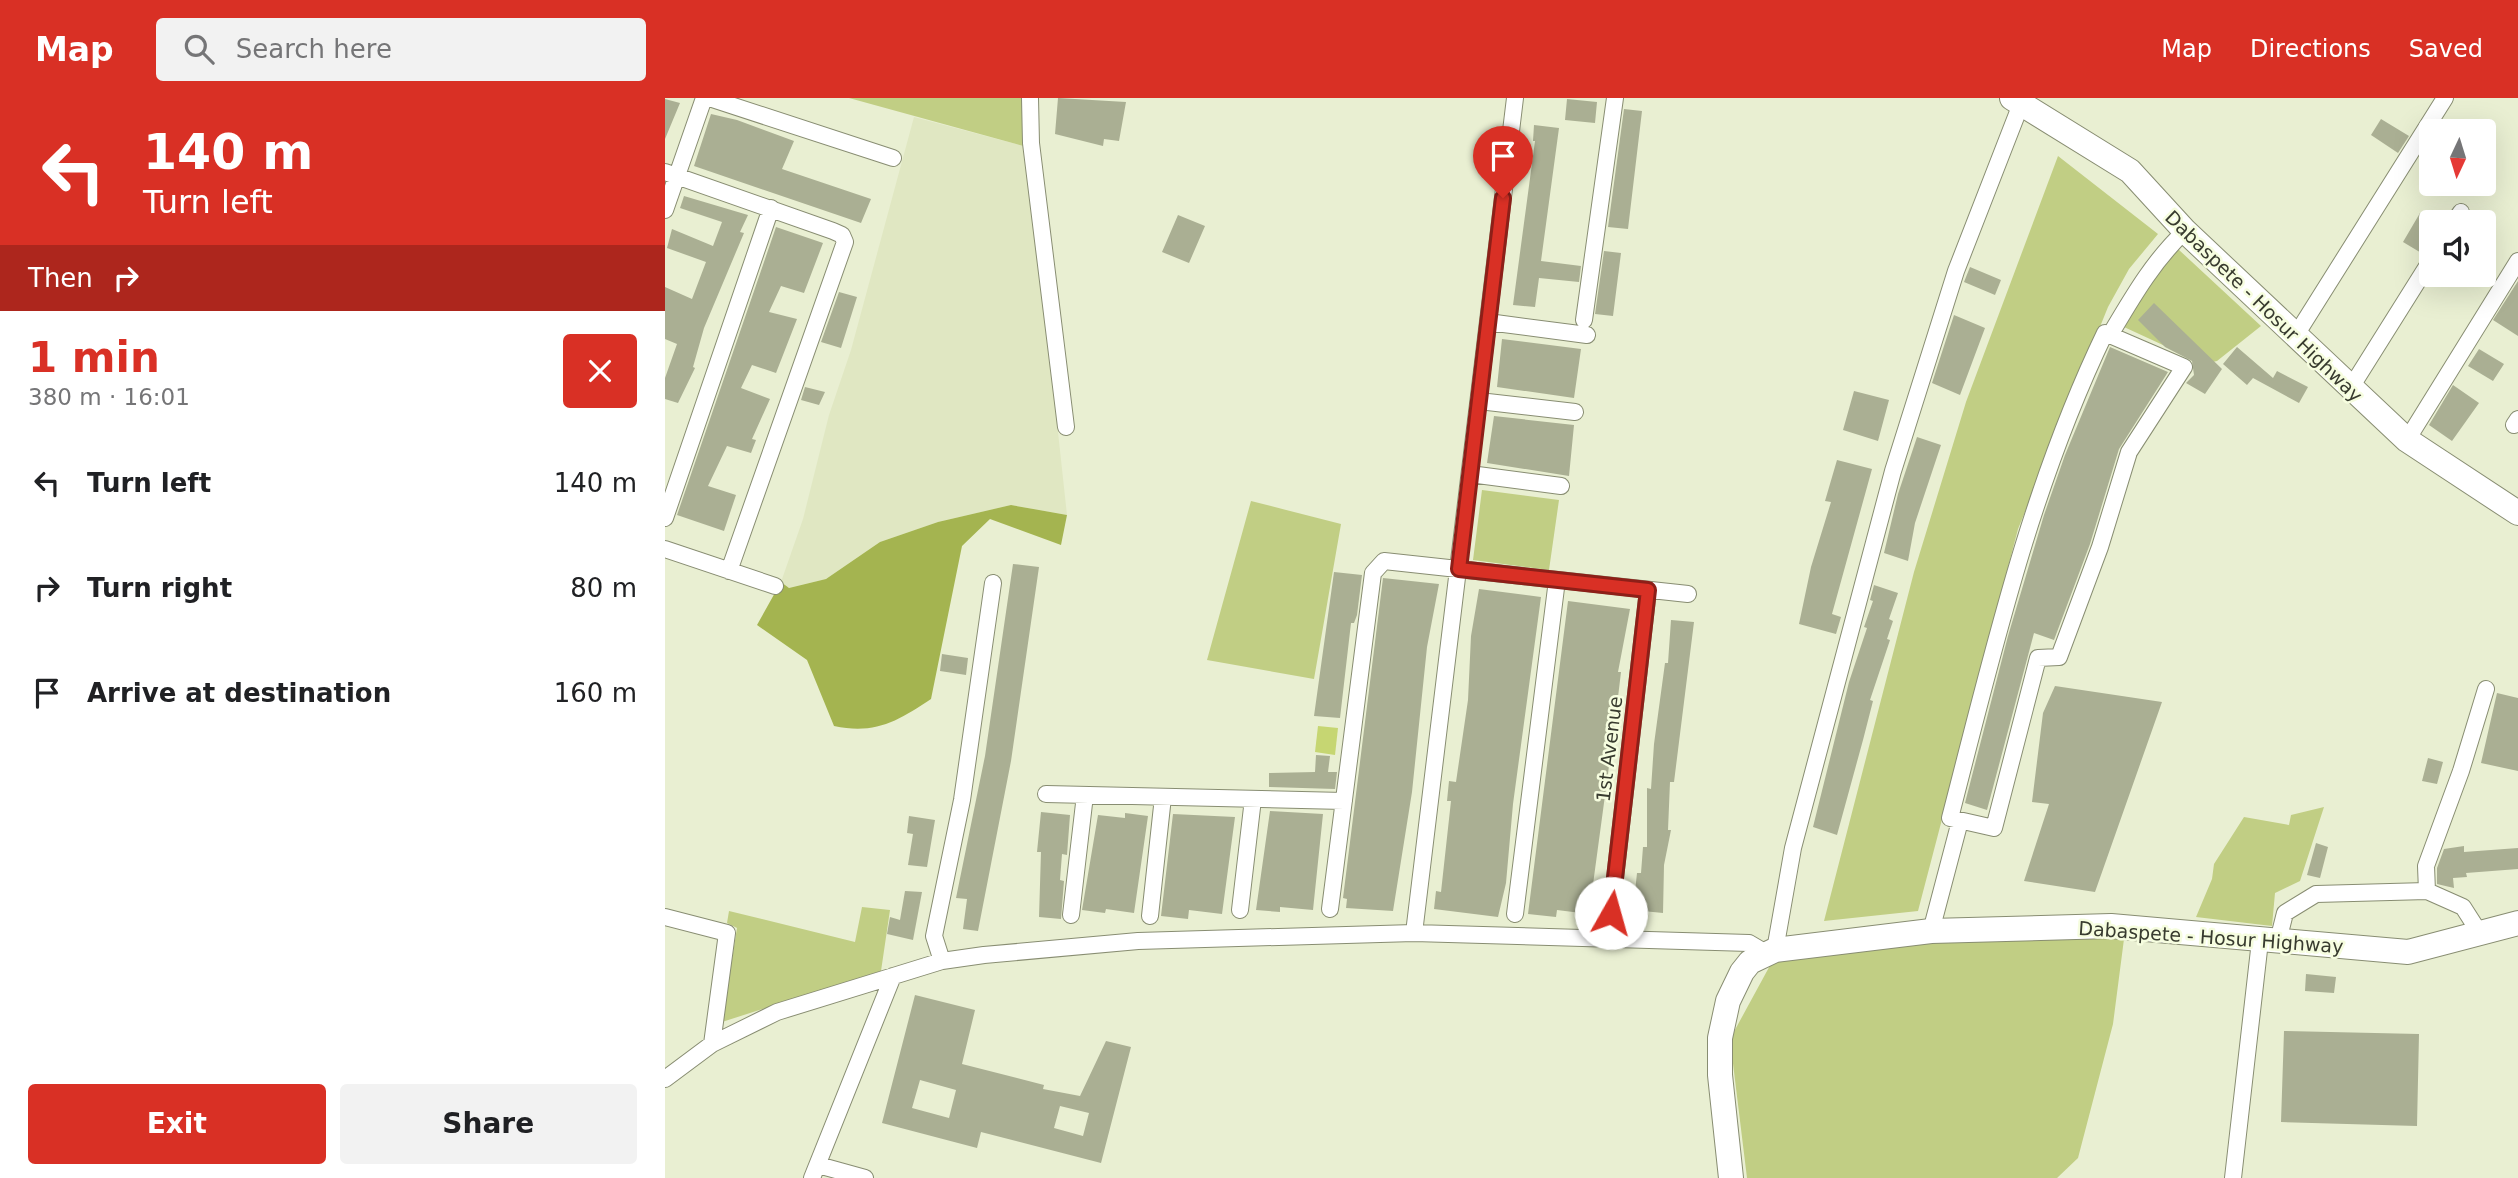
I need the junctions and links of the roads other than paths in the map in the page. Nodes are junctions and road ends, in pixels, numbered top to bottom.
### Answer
1 (703, 98) edge
2 (709, 98) edge
3 (1030, 98) edge
4 (1515, 98) edge
5 (1615, 98) edge
6 (2445, 98) edge
7 (2016, 101) edge
8 (893, 158) dead end
9 (671, 174) edge
10 (771, 208) junction
11 (665, 210) edge
12 (2185, 231) junction
13 (2518, 261) edge
14 (2419, 279) edge
15 (1488, 322) junction
16 (2110, 335) junction
17 (2295, 335) junction
18 (2350, 389) junction
19 (1479, 401) junction
20 (1575, 412) dead end
21 (1066, 426) dead end
22 (2407, 440) junction
23 (1470, 474) junction
24 (1561, 486) dead end
25 (2518, 513) edge
26 (665, 518) edge
27 (665, 549) edge
28 (1459, 569) junction
29 (729, 571) junction
30 (1557, 580) junction
31 (993, 583) dead end
32 (775, 586) dead end
33 (1648, 590) junction
34 (1688, 594) dead end
35 (2486, 689) dead end
36 (1046, 794) dead end
37 (1085, 795) junction
38 (1163, 797) junction
39 (1253, 799) junction
40 (1344, 801) junction
41 (1960, 821) junction
42 (2427, 891) junction
43 (1330, 909) dead end
44 (1240, 910) dead end
45 (1611, 913) dead end
46 (1515, 914) dead end
47 (1071, 915) dead end
48 (1150, 916) dead end
49 (665, 917) edge
50 (2518, 923) edge
51 (1931, 931) junction
52 (2479, 932) junction
53 (1414, 933) junction
54 (2269, 941) junction
55 (1770, 952) junction
56 (942, 961) junction
57 (893, 976) junction
58 (712, 1044) junction
59 (665, 1079) edge
60 (815, 1172) edge
61 (865, 1178) edge
62 (1731, 1178) edge
63 (2233, 1178) edge

1 - 9 street
2 - 8 street
3 - 21 street
4 - 15 street
5 - 15 street
6 - 17 street
7 - 12 highway, Dabaspete - Hosur Highway
7 - 55 street
9 - 10 street
9 - 11 street
10 - 26 street
10 - 29 street
12 - 16 street
12 - 17 highway, Dabaspete - Hosur Highway
13 - 22 street
14 - 18 street
15 - 19 street
16 - 41 street
16 - 41 street
17 - 18 highway, Dabaspete - Hosur Highway
18 - 22 highway, Dabaspete - Hosur Highway
19 - 20 street
19 - 23 street
22 - 25 highway, Dabaspete - Hosur Highway
23 - 24 street
23 - 28 street
27 - 29 street
28 - 30 street
28 - 40 street
28 - 53 street
29 - 32 street
30 - 33 street
30 - 46 street
31 - 56 street
33 - 34 street
33 - 45 street, 1st Avenue
35 - 42 street
36 - 37 street
37 - 38 street
37 - 47 street
38 - 39 street
38 - 48 street
39 - 40 street
39 - 44 street
40 - 43 street
41 - 51 street
42 - 52 street
42 - 54 street
49 - 58 street
50 - 52 highway, Dabaspete - Hosur Highway
51 - 54 highway, Dabaspete - Hosur Highway
51 - 55 highway, Dabaspete - Hosur Highway
52 - 54 highway, Dabaspete - Hosur Highway
53 - 55 street
53 - 56 street
54 - 63 street
55 - 62 highway
56 - 57 street
57 - 58 street
57 - 60 street
58 - 59 street
60 - 61 street

